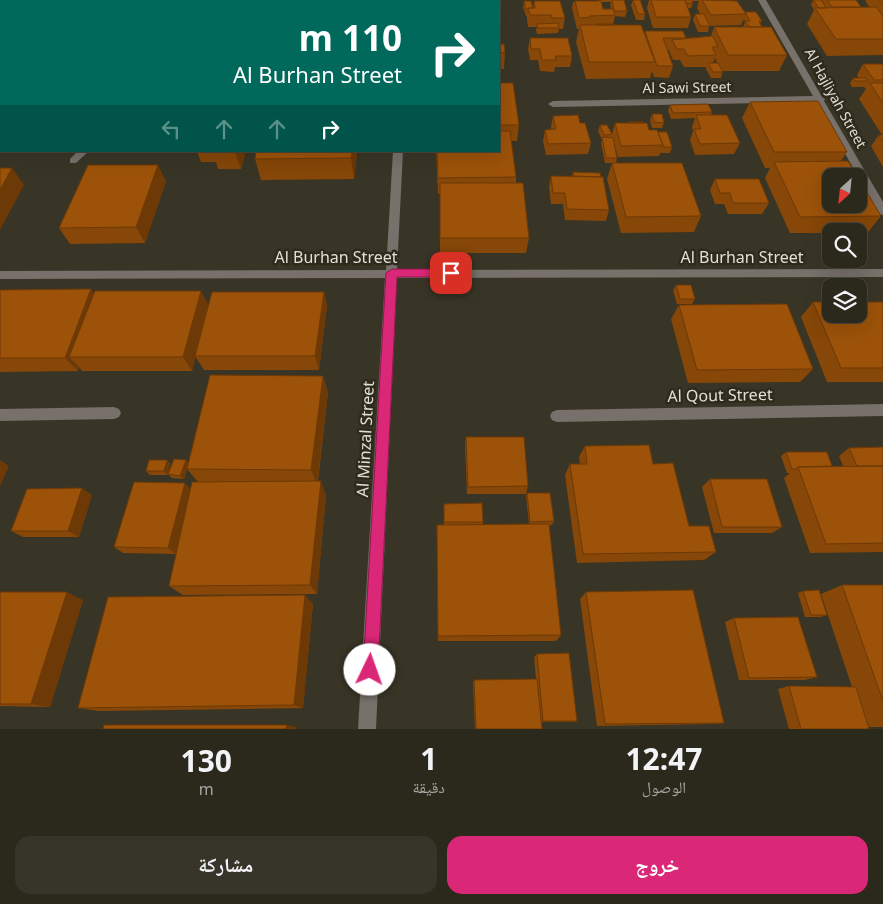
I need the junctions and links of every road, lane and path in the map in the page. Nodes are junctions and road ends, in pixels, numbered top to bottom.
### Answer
1 (762, 0) edge
2 (821, 99) junction
3 (553, 104) dead end
4 (83, 152) edge
5 (398, 152) edge
6 (74, 162) dead end
7 (883, 211) edge
8 (392, 273) junction
9 (883, 273) edge
10 (0, 275) edge
11 (883, 410) edge
12 (114, 413) dead end
13 (0, 415) edge
14 (557, 416) dead end
15 (367, 729) edge

1 - 2 street, Al Hajliyah Street
2 - 3 street, Al Sawi Street
2 - 7 street, Al Hajliyah Street
4 - 6 street
5 - 8 street, Al Minzal Street
8 - 9 street, Al Burhan Street
8 - 10 street, Al Burhan Street
8 - 15 street, Al Minzal Street
11 - 14 street, Al Qout Street
12 - 13 street

